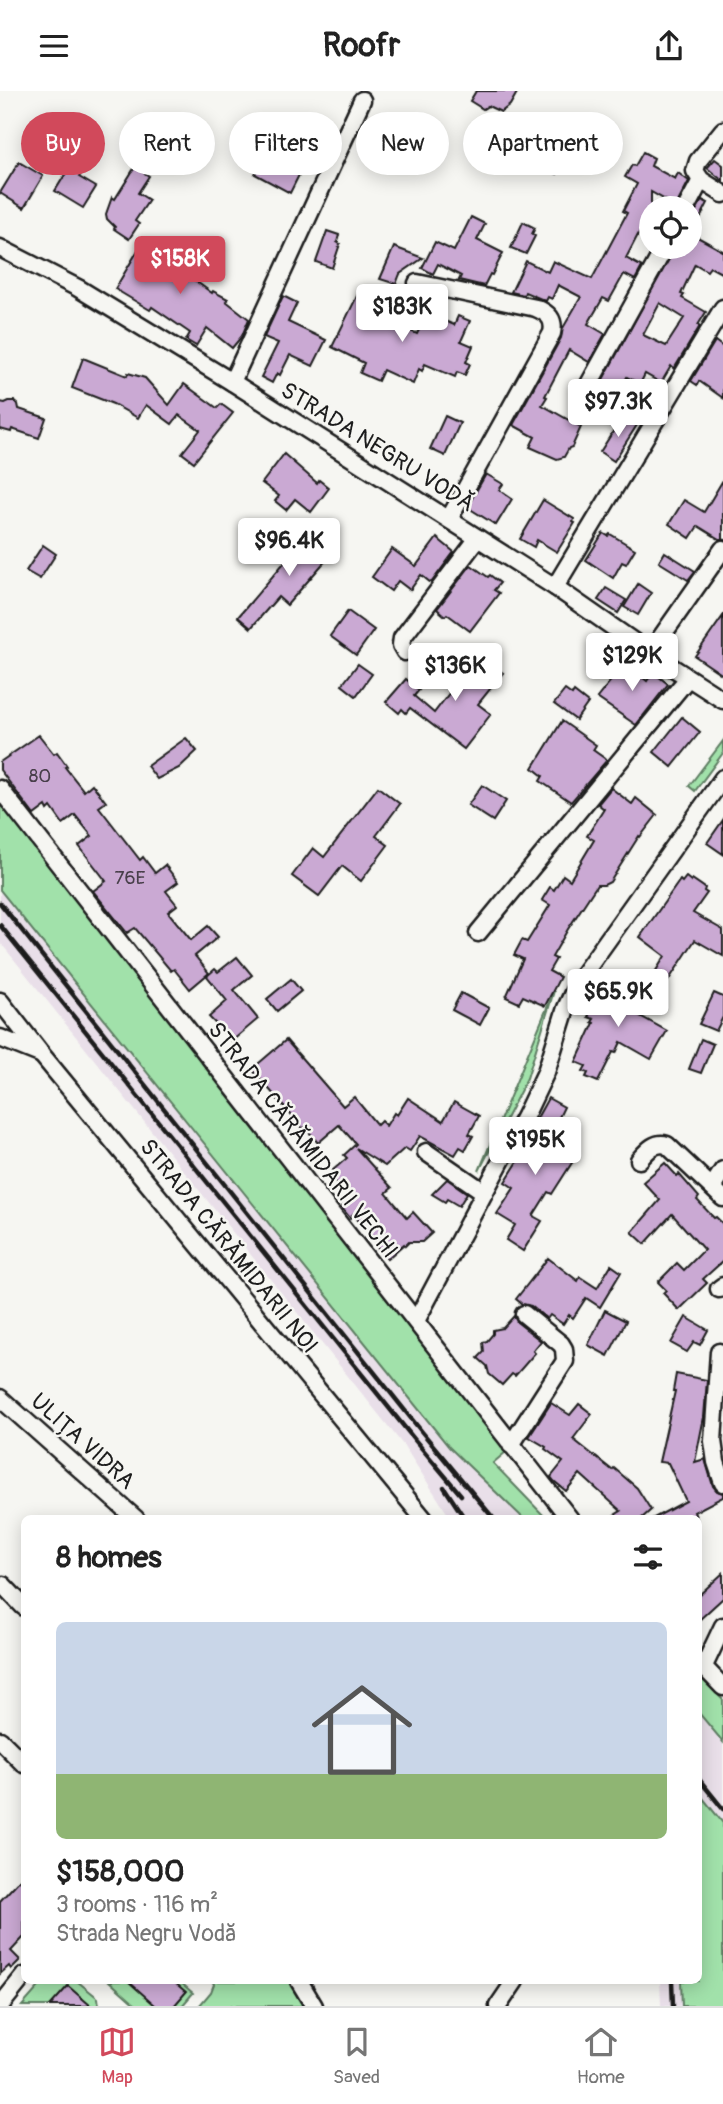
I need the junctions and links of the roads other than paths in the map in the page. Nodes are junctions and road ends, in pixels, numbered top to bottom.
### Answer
1 (362, 100) dead end
2 (723, 130) edge
3 (701, 180) junction
4 (723, 194) edge
5 (692, 196) edge
6 (0, 248) edge
7 (658, 259) edge
8 (417, 283) dead end
9 (723, 307) edge
10 (232, 382) junction
11 (584, 393) dead end
12 (449, 519) junction
13 (478, 538) junction
14 (723, 549) edge
15 (555, 587) junction
16 (405, 652) dead end
17 (650, 653) junction
18 (688, 678) junction
19 (723, 700) edge
20 (723, 778) edge
21 (0, 789) edge
22 (478, 933) dead end
23 (0, 1001) edge
24 (0, 1038) edge
25 (42, 1055) junction
26 (426, 1152) dead end
27 (639, 1160) dead end
28 (723, 1170) edge
29 (484, 1192) junction
30 (717, 1193) edge
31 (524, 1314) dead end
32 (416, 1321) junction
33 (719, 1352) dead end
34 (0, 1398) edge
35 (511, 1445) junction
36 (723, 1483) edge
37 (132, 1515) edge
38 (421, 1515) edge
39 (567, 1515) edge
40 (3, 1585) dead end
41 (21, 1604) edge
42 (723, 1626) edge
43 (702, 1661) edge
44 (702, 1664) edge
45 (723, 1687) edge
46 (0, 1741) edge
47 (21, 1761) edge
48 (21, 1980) edge
49 (301, 1984) edge
50 (513, 1984) edge
51 (0, 2006) edge
52 (314, 2006) edge
53 (498, 2006) edge

1 - 10 street
2 - 3 street
3 - 4 street
3 - 5 street
6 - 10 street, STRADA NEGRU VODĂ
7 - 11 street
8 - 12 street
9 - 15 street
10 - 12 street, STRADA NEGRU VODĂ
12 - 13 street, STRADA NEGRU VODĂ
13 - 15 street, STRADA NEGRU VODĂ
13 - 16 street
14 - 17 street
15 - 17 street, STRADA NEGRU VODĂ
17 - 18 street, STRADA NEGRU VODĂ
18 - 19 street, STRADA NEGRU VODĂ
18 - 22 street
20 - 29 street
21 - 32 street, STRADA CĂRĂMIDARII VECHI
23 - 25 street, STRADA CĂRĂMIDARII NOI
24 - 25 street
25 - 38 street, STRADA CĂRĂMIDARII NOI
26 - 29 street
27 - 30 street
28 - 30 street
29 - 32 street
31 - 35 street
32 - 35 street, STRADA CĂRĂMIDARII VECHI
33 - 36 street
34 - 37 street, ULIȚA VIDRA
35 - 39 street, STRADA CĂRĂMIDARII VECHI
40 - 41 street
42 - 43 street
44 - 45 street
46 - 47 street
48 - 51 street
49 - 52 street
50 - 53 street

